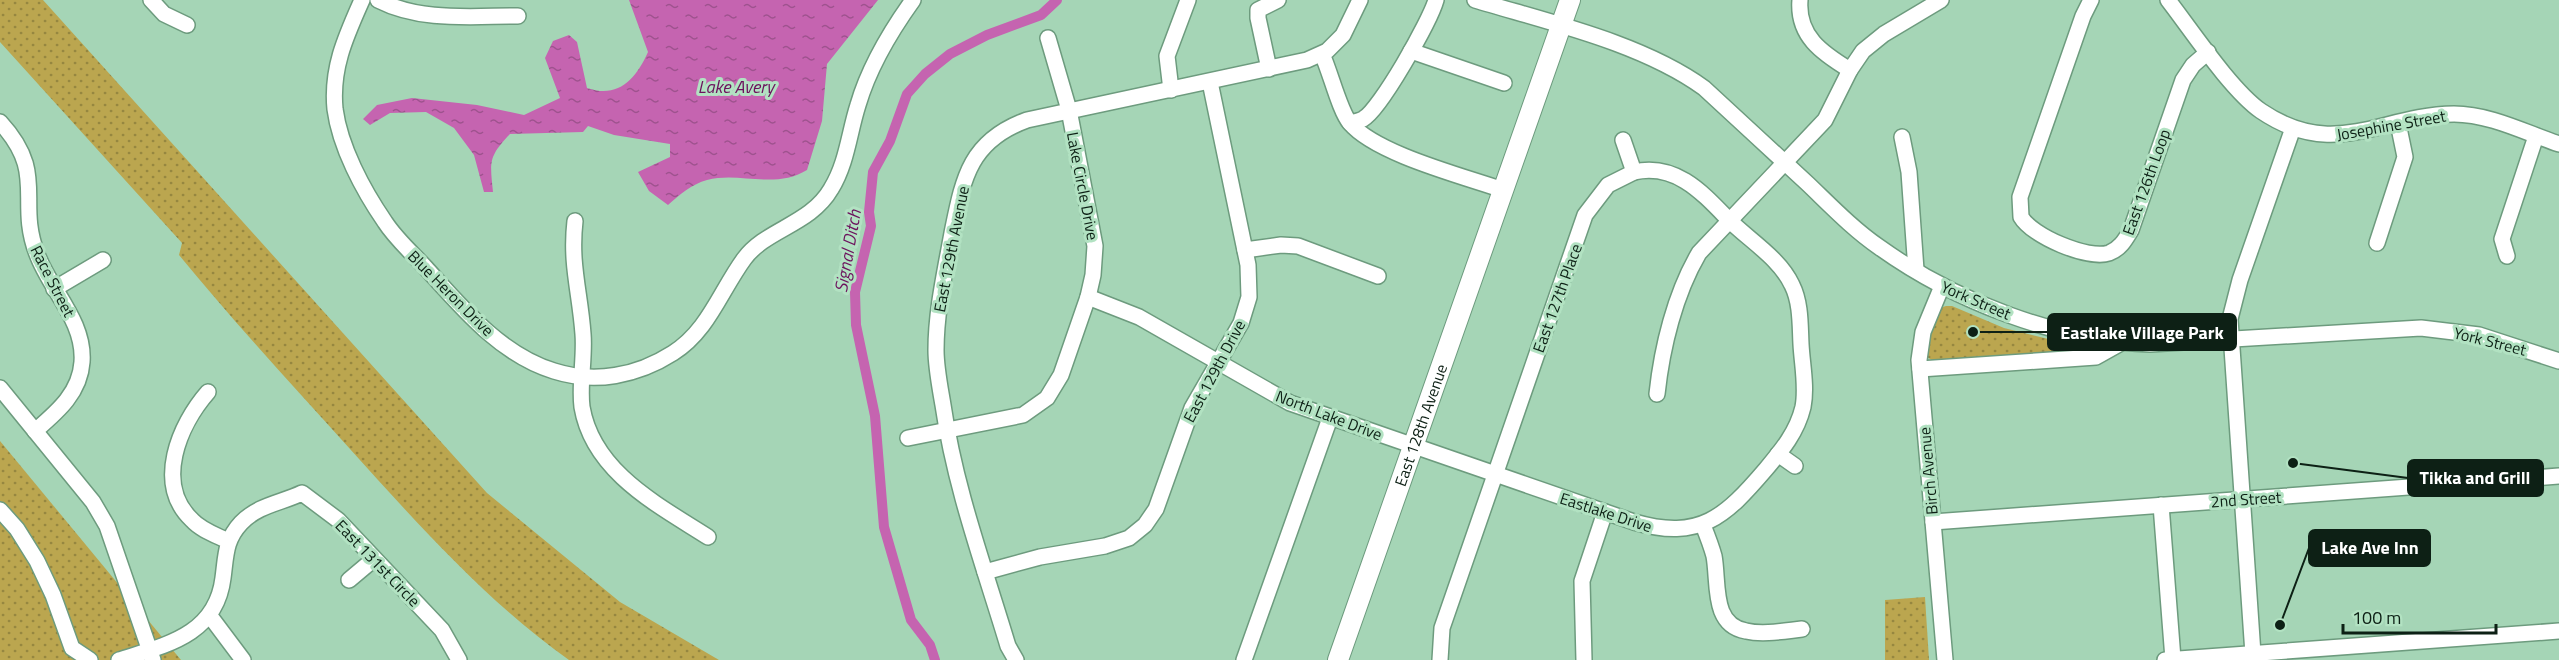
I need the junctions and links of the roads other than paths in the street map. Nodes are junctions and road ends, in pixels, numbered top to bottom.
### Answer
1 (151, 0) edge
2 (362, 0) edge
3 (378, 0) edge
4 (913, 0) edge
5 (1188, 0) edge
6 (1278, 0) edge
7 (1360, 0) edge
8 (1436, 0) edge
9 (1475, 0) edge
10 (1570, 0) edge
11 (1800, 0) edge
12 (1941, 0) edge
13 (2091, 0) edge
14 (2168, 0) edge
15 (518, 15) dead end
16 (187, 25) dead end
17 (1561, 26) junction
18 (1048, 38) dead end
19 (1411, 51) junction
20 (2208, 52) junction
21 (1322, 54) junction
22 (1269, 69) junction
23 (1850, 70) junction
24 (1210, 82) junction
25 (1504, 83) dead end
26 (1171, 90) junction
27 (1069, 110) junction
28 (0, 122) edge
29 (1350, 123) junction
30 (2398, 123) junction
31 (2293, 128) junction
32 (2536, 136) junction
33 (1902, 137) dead end
34 (1623, 140) dead end
35 (2559, 144) edge
36 (1786, 164) junction
37 (1634, 172) junction
38 (1503, 190) junction
39 (1729, 220) junction
40 (575, 221) dead end
41 (2377, 243) dead end
42 (1245, 250) junction
43 (2507, 256) dead end
44 (103, 260) dead end
45 (1916, 270) junction
46 (1378, 276) dead end
47 (1942, 286) junction
48 (54, 289) junction
49 (1088, 297) junction
50 (2230, 340) junction
51 (2121, 342) junction
52 (2559, 361) edge
53 (1217, 364) junction
54 (1920, 369) junction
55 (584, 378) junction
56 (0, 388) edge
57 (208, 392) dead end
58 (1656, 394) dead end
59 (1330, 418) junction
60 (946, 430) junction
61 (35, 431) junction
62 (908, 438) dead end
63 (1413, 447) junction
64 (1778, 454) junction
65 (1795, 466) dead end
66 (1494, 475) junction
67 (2559, 476) edge
68 (2241, 500) junction
69 (2161, 505) junction
70 (0, 510) edge
71 (1605, 512) junction
72 (1933, 522) junction
73 (1703, 525) junction
74 (708, 537) dead end
75 (228, 541) junction
76 (374, 559) junction
77 (985, 572) junction
78 (349, 580) dead end
79 (210, 615) junction
80 (1802, 629) dead end
81 (2559, 631) edge
82 (2253, 654) junction
83 (152, 655) edge
84 (1246, 657) edge
85 (2173, 659) edge
86 (90, 660) edge
87 (119, 660) edge
88 (243, 660) edge
89 (459, 660) edge
90 (1016, 660) edge
91 (1338, 660) edge
92 (1440, 660) edge
93 (1584, 660) edge
94 (1945, 660) edge
95 (2165, 660) edge

1 - 16 street
2 - 55 street, Blue Heron Drive
3 - 15 street
4 - 55 street, Blue Heron Drive
5 - 26 street
6 - 22 street
7 - 21 street, East 129th Avenue
8 - 19 street
9 - 17 street, York Street
10 - 17 main road, East 128th Avenue
11 - 23 street
12 - 23 street
13 - 20 street, East 126th Loop
14 - 20 street, Josephine Street
17 - 36 street, York Street
17 - 38 main road, East 128th Avenue
18 - 27 street, Lake Circle Drive
19 - 25 street
19 - 29 street
20 - 31 street, Josephine Street
21 - 22 street, East 129th Avenue
21 - 29 street
22 - 24 street, East 129th Avenue
23 - 36 street
24 - 26 street, East 129th Avenue
24 - 42 street, East 129th Drive
26 - 27 street, East 129th Avenue
27 - 49 street, Lake Circle Drive
27 - 60 street, East 129th Avenue
28 - 48 street, Race Street
29 - 38 street
30 - 31 street, Josephine Street
30 - 32 street, Josephine Street
30 - 41 street
31 - 50 street
32 - 35 street, Josephine Street
32 - 43 street
33 - 45 street
34 - 37 street
36 - 39 street
36 - 45 street, York Street
37 - 39 street, Eastlake Drive
37 - 66 street, East 127th Place
38 - 63 main road, East 128th Avenue
39 - 58 street
39 - 64 street, Eastlake Drive
40 - 55 street
42 - 46 street
42 - 53 street, East 129th Drive
44 - 48 street
45 - 47 street, York Street
47 - 51 street, York Street
47 - 54 street, Birch Avenue
48 - 61 street, Race Street
49 - 53 street, North Lake Drive
49 - 60 street, Lake Circle Drive
50 - 51 street, York Street
50 - 52 street, York Street
50 - 68 street
51 - 54 street
53 - 59 street, North Lake Drive
53 - 77 street, East 129th Drive
54 - 72 street, Birch Avenue
55 - 74 street
56 - 61 street
57 - 75 street
59 - 63 street, North Lake Drive
59 - 84 street
60 - 62 street, Lake Circle Drive
60 - 77 street, East 129th Avenue
61 - 83 street
63 - 66 street, Eastlake Drive
63 - 91 main road, East 128th Avenue
64 - 65 street
64 - 73 street, Eastlake Drive
66 - 71 street, Eastlake Drive
66 - 92 street, East 127th Place
67 - 68 street, 2nd Street
68 - 69 street, 2nd Street
68 - 82 street
69 - 72 street, 2nd Street
69 - 85 street
70 - 86 street
71 - 73 street, Eastlake Drive
71 - 93 street
72 - 94 street, Birch Avenue
73 - 80 street
75 - 76 street, East 131st Circle
75 - 79 street
76 - 78 street
76 - 89 street, East 131st Circle
77 - 90 street, East 129th Avenue
79 - 83 street
79 - 88 street
81 - 82 street
82 - 85 street
83 - 87 street
85 - 95 street

